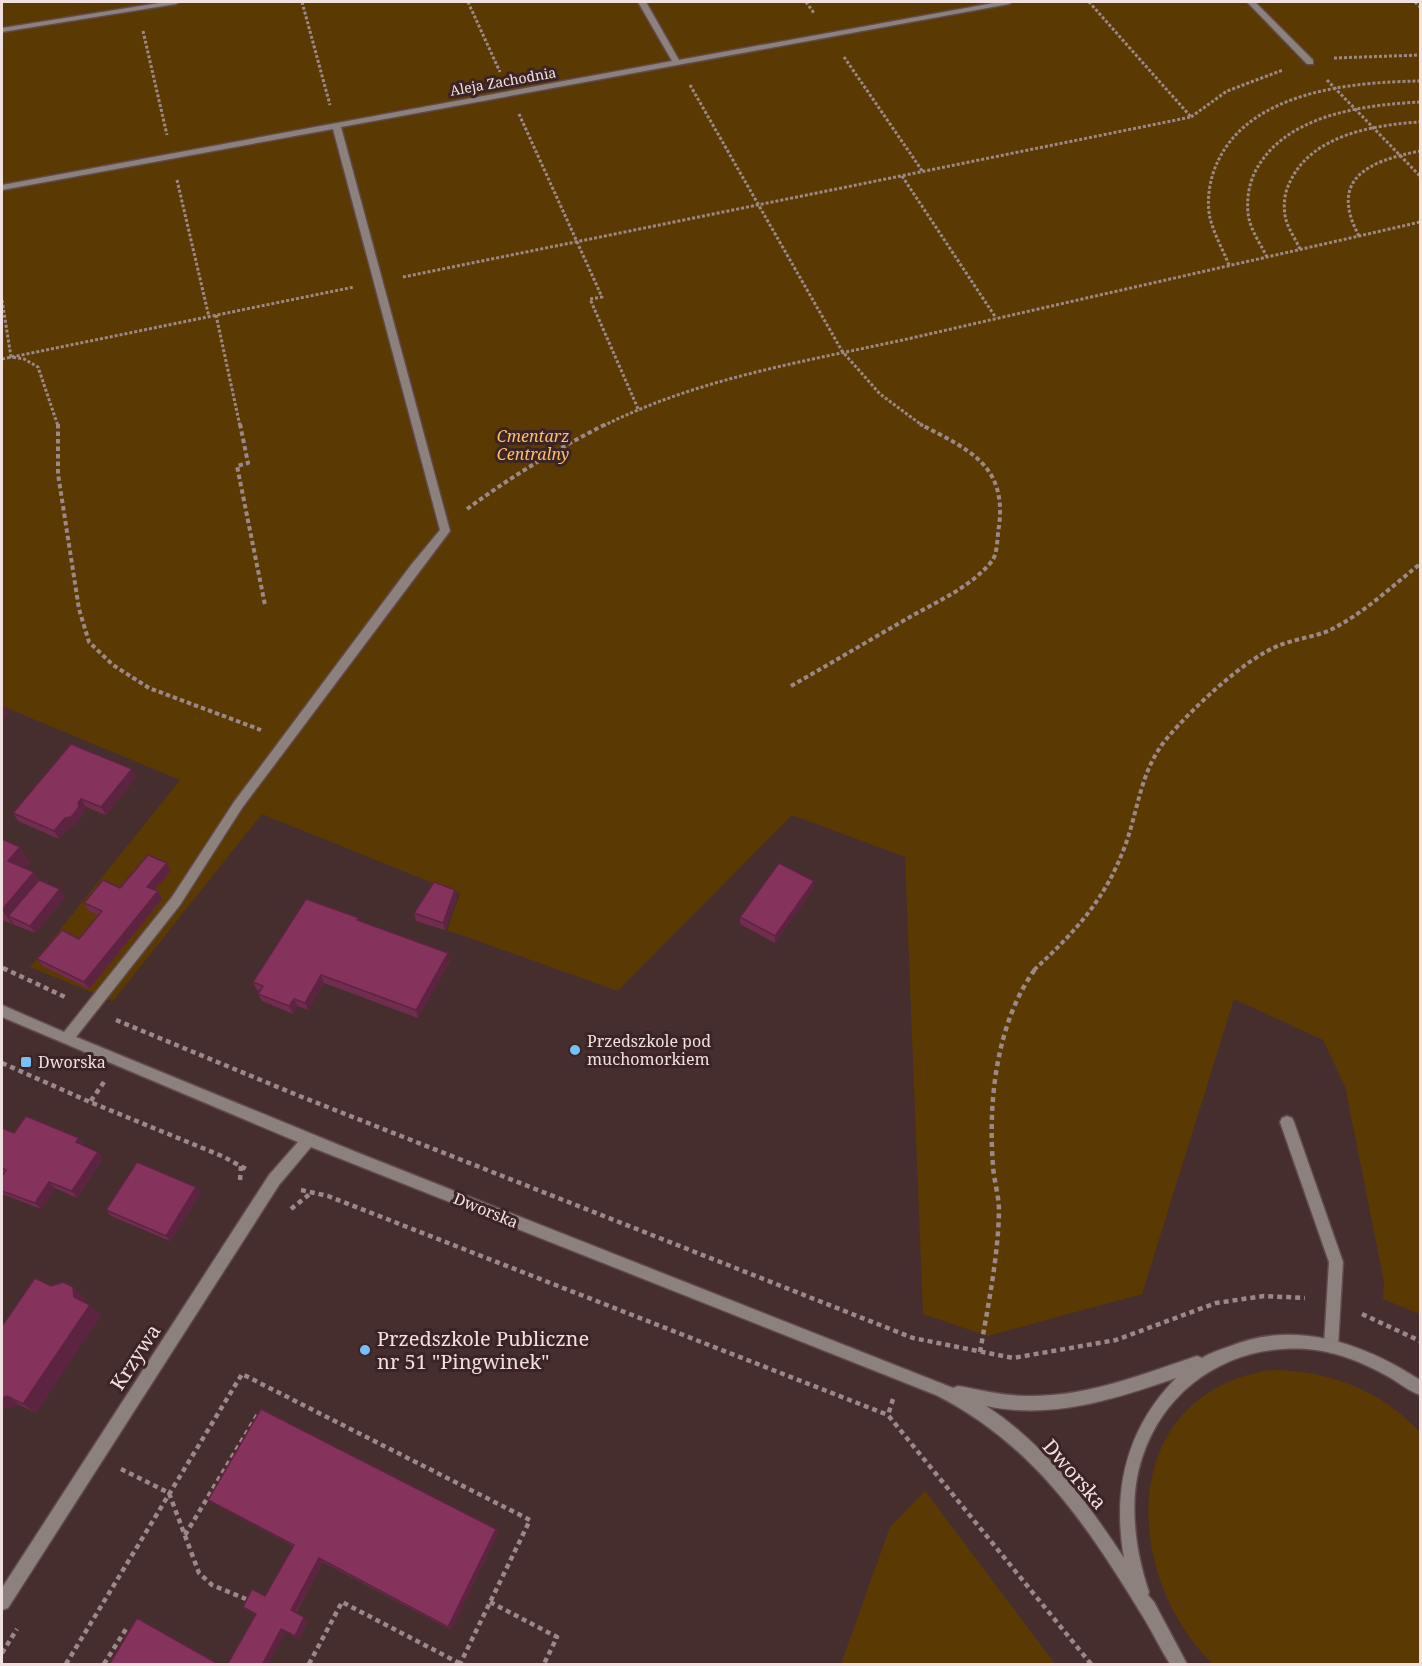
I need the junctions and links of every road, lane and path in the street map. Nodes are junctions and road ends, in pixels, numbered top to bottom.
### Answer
1 (176, 2) edge
2 (302, 2) edge
3 (468, 2) edge
4 (642, 2) edge
5 (806, 2) edge
6 (1010, 2) edge
7 (1089, 2) edge
8 (1251, 2) edge
9 (1415, 2) edge
10 (1420, 7) edge
11 (2, 30) edge
12 (829, 35) junction
13 (1310, 62) joint
14 (677, 63) junction
15 (1420, 81) edge
16 (1334, 87) junction
17 (510, 94) junction
18 (1420, 102) edge
19 (1354, 108) junction
20 (1420, 122) edge
21 (336, 126) junction
22 (1373, 127) junction
23 (1420, 152) edge
24 (1400, 155) junction
25 (922, 172) junction
26 (902, 176) junction
27 (1420, 176) edge
28 (2, 187) edge
29 (758, 205) junction
30 (1420, 222) edge
31 (1359, 236) junction
32 (577, 242) junction
33 (1300, 249) junction
34 (1267, 257) junction
35 (1229, 265) junction
36 (378, 282) junction
37 (2, 300) edge
38 (216, 315) junction
39 (996, 318) junction
40 (842, 351) junction
41 (11, 357) junction
42 (2, 359) edge
43 (639, 411) junction
44 (445, 531) junction
45 (1420, 564) edge
46 (265, 605) dead end
47 (791, 686) dead end
48 (287, 739) junction
49 (2, 968) edge
50 (90, 1008) junction
51 (2, 1011) edge
52 (66, 1039) junction
53 (2, 1063) edge
54 (104, 1082) dead end
55 (90, 1102) junction
56 (1287, 1122) dead end
57 (309, 1139) junction
58 (249, 1170) dead end
59 (299, 1189) dead end
60 (1333, 1304) junction
61 (913, 1338) junction
62 (1420, 1341) edge
63 (1331, 1346) junction
64 (909, 1349) dead end
65 (980, 1352) junction
66 (1218, 1356) junction
67 (1420, 1388) edge
68 (940, 1389) junction
69 (893, 1398) dead end
70 (258, 1414) edge
71 (888, 1415) junction
72 (120, 1469) dead end
73 (169, 1493) junction
74 (184, 1536) junction
75 (246, 1599) edge
76 (2, 1602) edge
77 (490, 1602) junction
78 (1151, 1615) junction
79 (126, 1629) dead end
80 (461, 1664) edge
81 (66, 1665) edge
82 (104, 1665) edge
83 (309, 1665) edge
84 (544, 1665) edge
85 (1091, 1665) edge
86 (1179, 1665) edge

1 - 11 street
2 - 21 path
3 - 17 path
4 - 14 street
5 - 12 path
6 - 12 street, Aleja Zachodnia
7 - 25 path
8 - 13 street
9 - 10 path
12 - 14 street, Aleja Zachodnia
12 - 25 path
13 - 16 path
14 - 17 street, Aleja Zachodnia
14 - 29 path
15 - 16 path
16 - 19 path
16 - 35 path
17 - 21 street, Aleja Zachodnia
17 - 32 path
18 - 19 path
19 - 22 path
19 - 34 path
20 - 22 path
21 - 28 street, Aleja Zachodnia
21 - 36 street
22 - 24 path
22 - 33 path
23 - 24 path
24 - 27 path
24 - 31 path
25 - 26 path
26 - 29 path
26 - 39 path
29 - 32 path
29 - 40 path
30 - 31 path
31 - 33 path
32 - 36 path
32 - 43 path
33 - 34 path
34 - 35 path
35 - 39 path
36 - 38 path
36 - 44 street
37 - 41 path
38 - 41 path
38 - 46 path
39 - 40 path
40 - 43 path
40 - 47 path
41 - 42 path
41 - 48 path
43 - 44 path
44 - 48 street
45 - 65 path
48 - 50 street
49 - 50 path
50 - 52 street
50 - 61 path
51 - 52 street, Dworska
52 - 57 street, Dworska
53 - 55 path
54 - 55 path
55 - 58 path
56 - 60 street
57 - 68 street, Dworska
57 - 76 street, Krzywa
59 - 71 path
60 - 62 path
60 - 63 street
60 - 65 path
61 - 64 path
61 - 65 path
63 - 66 street
63 - 67 street
66 - 68 street, Dworska
66 - 78 street
68 - 78 street, Dworska
69 - 71 path
70 - 74 path
71 - 85 path
72 - 73 path
73 - 74 path
73 - 77 path
73 - 81 path
74 - 75 path
77 - 80 path
77 - 84 path
78 - 86 street
79 - 82 path
80 - 83 path

